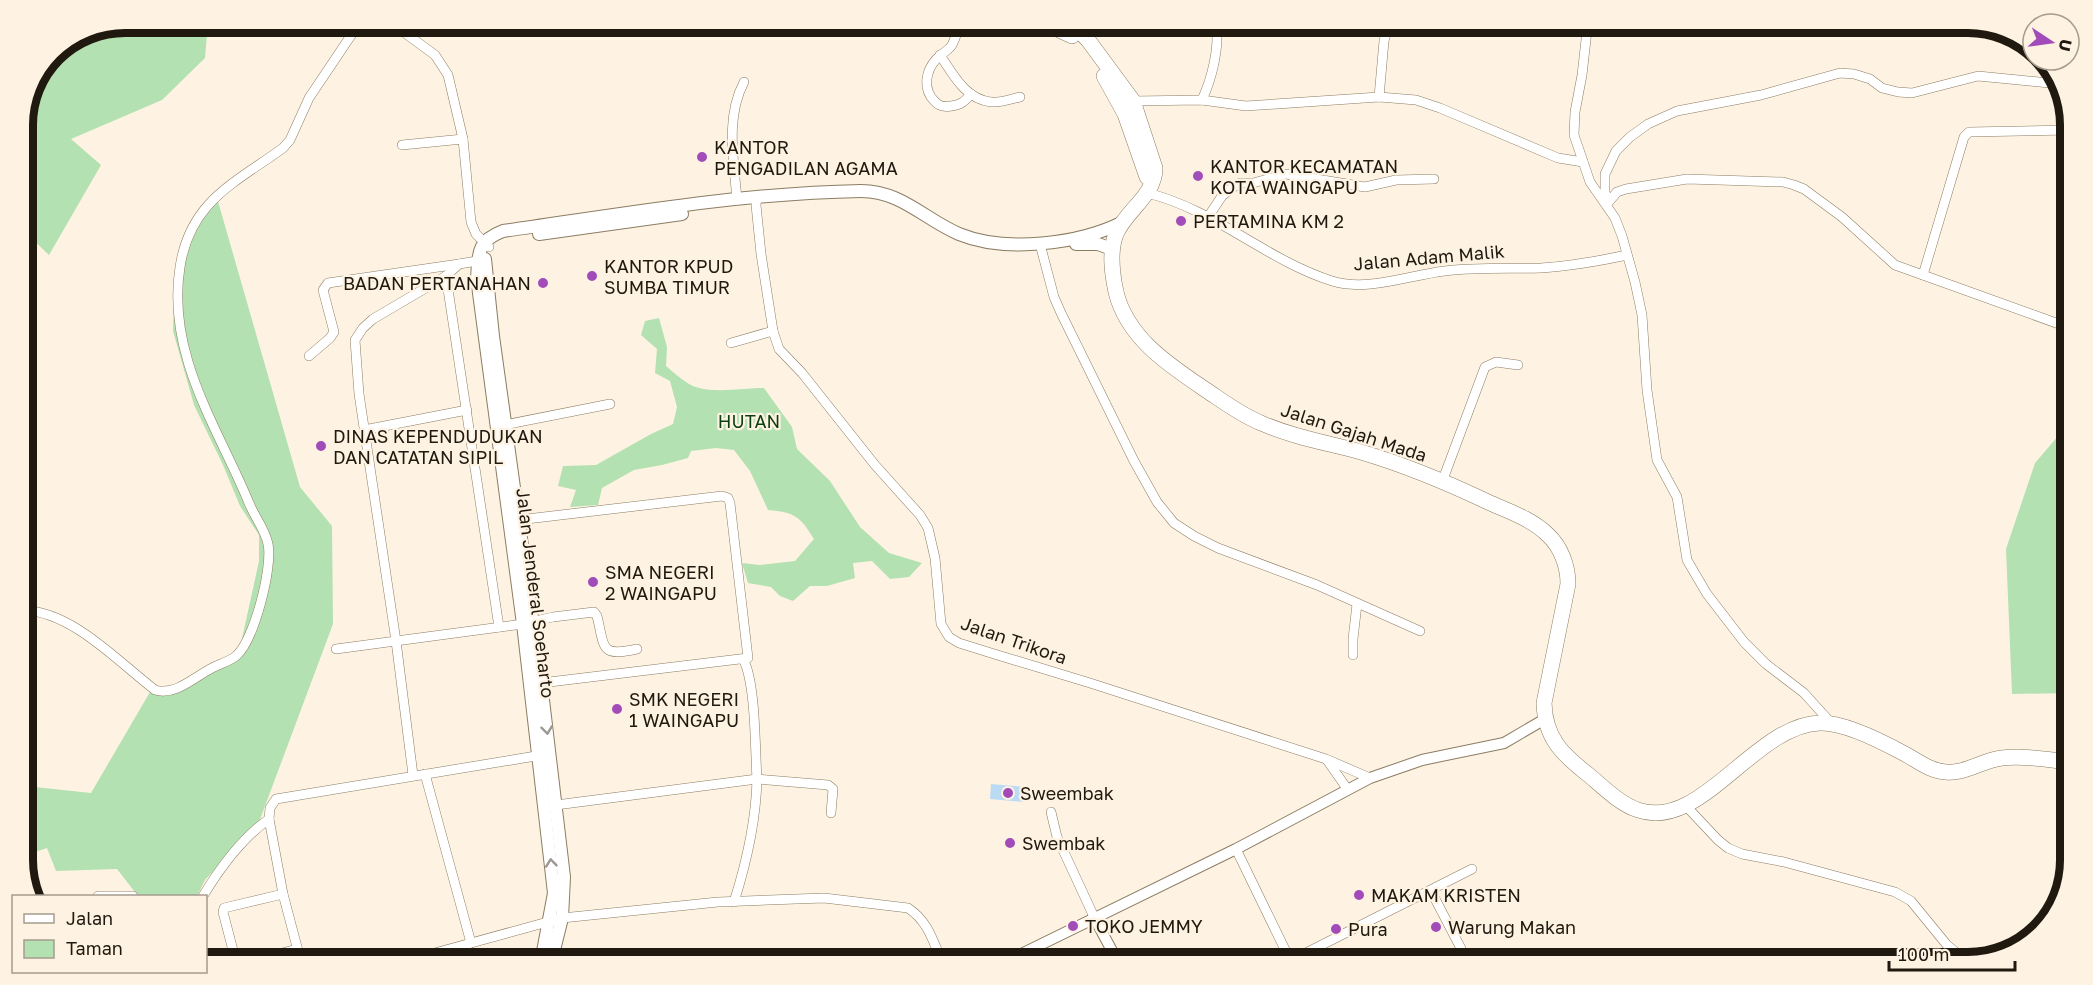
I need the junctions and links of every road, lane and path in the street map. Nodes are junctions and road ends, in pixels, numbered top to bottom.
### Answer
1 (353, 33) edge
2 (403, 33) edge
3 (957, 33) edge
4 (1064, 33) edge
5 (1081, 33) edge
6 (1217, 33) edge
7 (1386, 33) edge
8 (1587, 33) edge
9 (940, 56) junction
10 (744, 82) dead end
11 (2050, 83) edge
12 (971, 94) junction
13 (1379, 97) junction
14 (1020, 98) dead end
15 (1202, 100) junction
16 (1133, 101) junction
17 (2060, 130) edge
18 (463, 139) junction
19 (402, 145) dead end
20 (1583, 162) junction
21 (1434, 179) dead end
22 (1149, 189) junction
23 (737, 200) junction
24 (757, 201) junction
25 (1607, 204) junction
26 (1208, 217) junction
27 (629, 218) junction
28 (1124, 222) junction
29 (486, 244) junction
30 (1041, 247) junction
31 (1112, 249) junction
32 (1627, 255) junction
33 (482, 260) junction
34 (459, 264) junction
35 (1923, 275) junction
36 (446, 276) junction
37 (2060, 323) edge
38 (773, 331) junction
39 (731, 343) dead end
40 (309, 356) dead end
41 (1518, 365) dead end
42 (610, 404) dead end
43 (467, 410) junction
44 (502, 425) junction
45 (364, 430) junction
46 (1442, 482) junction
47 (518, 520) junction
48 (1357, 604) junction
49 (33, 611) edge
50 (527, 623) junction
51 (499, 627) junction
52 (1420, 631) dead end
53 (396, 641) junction
54 (336, 649) dead end
55 (637, 649) dead end
56 (1353, 655) dead end
57 (743, 659) junction
58 (541, 683) junction
59 (1545, 719) junction
60 (1832, 724) junction
61 (544, 754) junction
62 (1326, 759) junction
63 (2060, 761) edge
64 (425, 774) junction
65 (413, 776) junction
66 (1370, 778) junction
67 (757, 780) junction
68 (1348, 790) junction
69 (556, 805) junction
70 (1686, 806) junction
71 (1052, 812) dead end
72 (831, 813) dead end
73 (269, 819) junction
74 (1236, 849) junction
75 (1473, 869) dead end
76 (1431, 891) junction
77 (283, 894) junction
78 (204, 895) edge
79 (734, 902) junction
80 (556, 919) junction
81 (1095, 919) junction
82 (471, 943) junction
83 (297, 949) junction
84 (233, 952) edge
85 (287, 952) edge
86 (298, 952) edge
87 (440, 952) edge
88 (545, 952) edge
89 (552, 952) edge
90 (938, 952) edge
91 (1028, 952) edge
92 (1112, 952) edge
93 (1285, 952) edge
94 (1310, 952) edge
95 (1462, 952) edge
96 (1956, 952) edge

1 - 49 street
2 - 18 street
3 - 9 street
4 - 22 highway
5 - 16 highway
6 - 15 street
7 - 13 street
8 - 20 street
9 - 12 street
9 - 12 street
10 - 23 street
11 - 25 street
12 - 14 street
13 - 15 street
13 - 20 street
15 - 16 street
16 - 22 highway
17 - 35 street
18 - 19 street
18 - 29 street
20 - 25 street
21 - 26 street
22 - 26 street, Jalan Adam Malik
22 - 28 highway, Jalan Gajah Mada
23 - 24 main road
23 - 27 main road
24 - 27 main road
24 - 30 main road
24 - 38 street, Jalan Trikora
25 - 32 street
25 - 35 street
26 - 32 street, Jalan Adam Malik
27 - 29 main road
28 - 30 main road
28 - 31 highway, Jalan Gajah Mada
29 - 33 main road, Jalan Jenderal Soeharto
30 - 31 main road
30 - 48 street
31 - 46 highway, Jalan Gajah Mada
32 - 60 street
33 - 34 street
33 - 44 main road, Jalan Jenderal Soeharto
34 - 36 street
34 - 40 street
35 - 37 street
36 - 43 street
36 - 45 street
38 - 39 street
38 - 62 street, Jalan Trikora
41 - 46 street
42 - 44 street
43 - 45 street
43 - 51 street
44 - 47 main road, Jalan Jenderal Soeharto
44 - 50 main road, Jalan Jenderal Soeharto
45 - 53 street
46 - 59 highway, Jalan Gajah Mada
47 - 50 main road, Jalan Jenderal Soeharto
47 - 57 street
48 - 52 street
48 - 56 street
50 - 51 street
50 - 55 street
50 - 58 main road, Jalan Jenderal Soeharto
50 - 61 main road, Jalan Jenderal Soeharto
51 - 53 street
53 - 54 street
53 - 65 street
57 - 58 street
57 - 67 street
58 -> 61 main road, Jalan Jenderal Soeharto
59 - 66 street
59 - 70 highway
60 - 63 highway
60 - 70 highway
61 - 64 street
61 - 69 main road, Jalan Jenderal Soeharto
80 -> 61 main road, Jalan Jenderal Soeharto
62 - 66 street, Jalan Trikora
62 - 68 street
64 - 65 street
64 - 82 street
65 - 73 street
66 - 68 street
67 - 69 street
67 - 72 street
67 - 79 street
68 - 74 street
69 - 80 main road, Jalan Jenderal Soeharto
70 - 96 street
71 - 81 street
73 - 77 street
73 - 78 street
74 - 81 street
74 - 93 street
75 - 76 street
76 - 94 street
76 - 95 street
77 - 83 street
77 - 84 street
79 - 80 street
79 - 90 street
80 - 82 street
80 - 88 main road, Jalan Jenderal Soeharto
80 - 89 main road, Jalan Jenderal Soeharto
81 - 91 street
81 - 92 street
82 - 87 street
83 - 85 street
83 - 86 street

